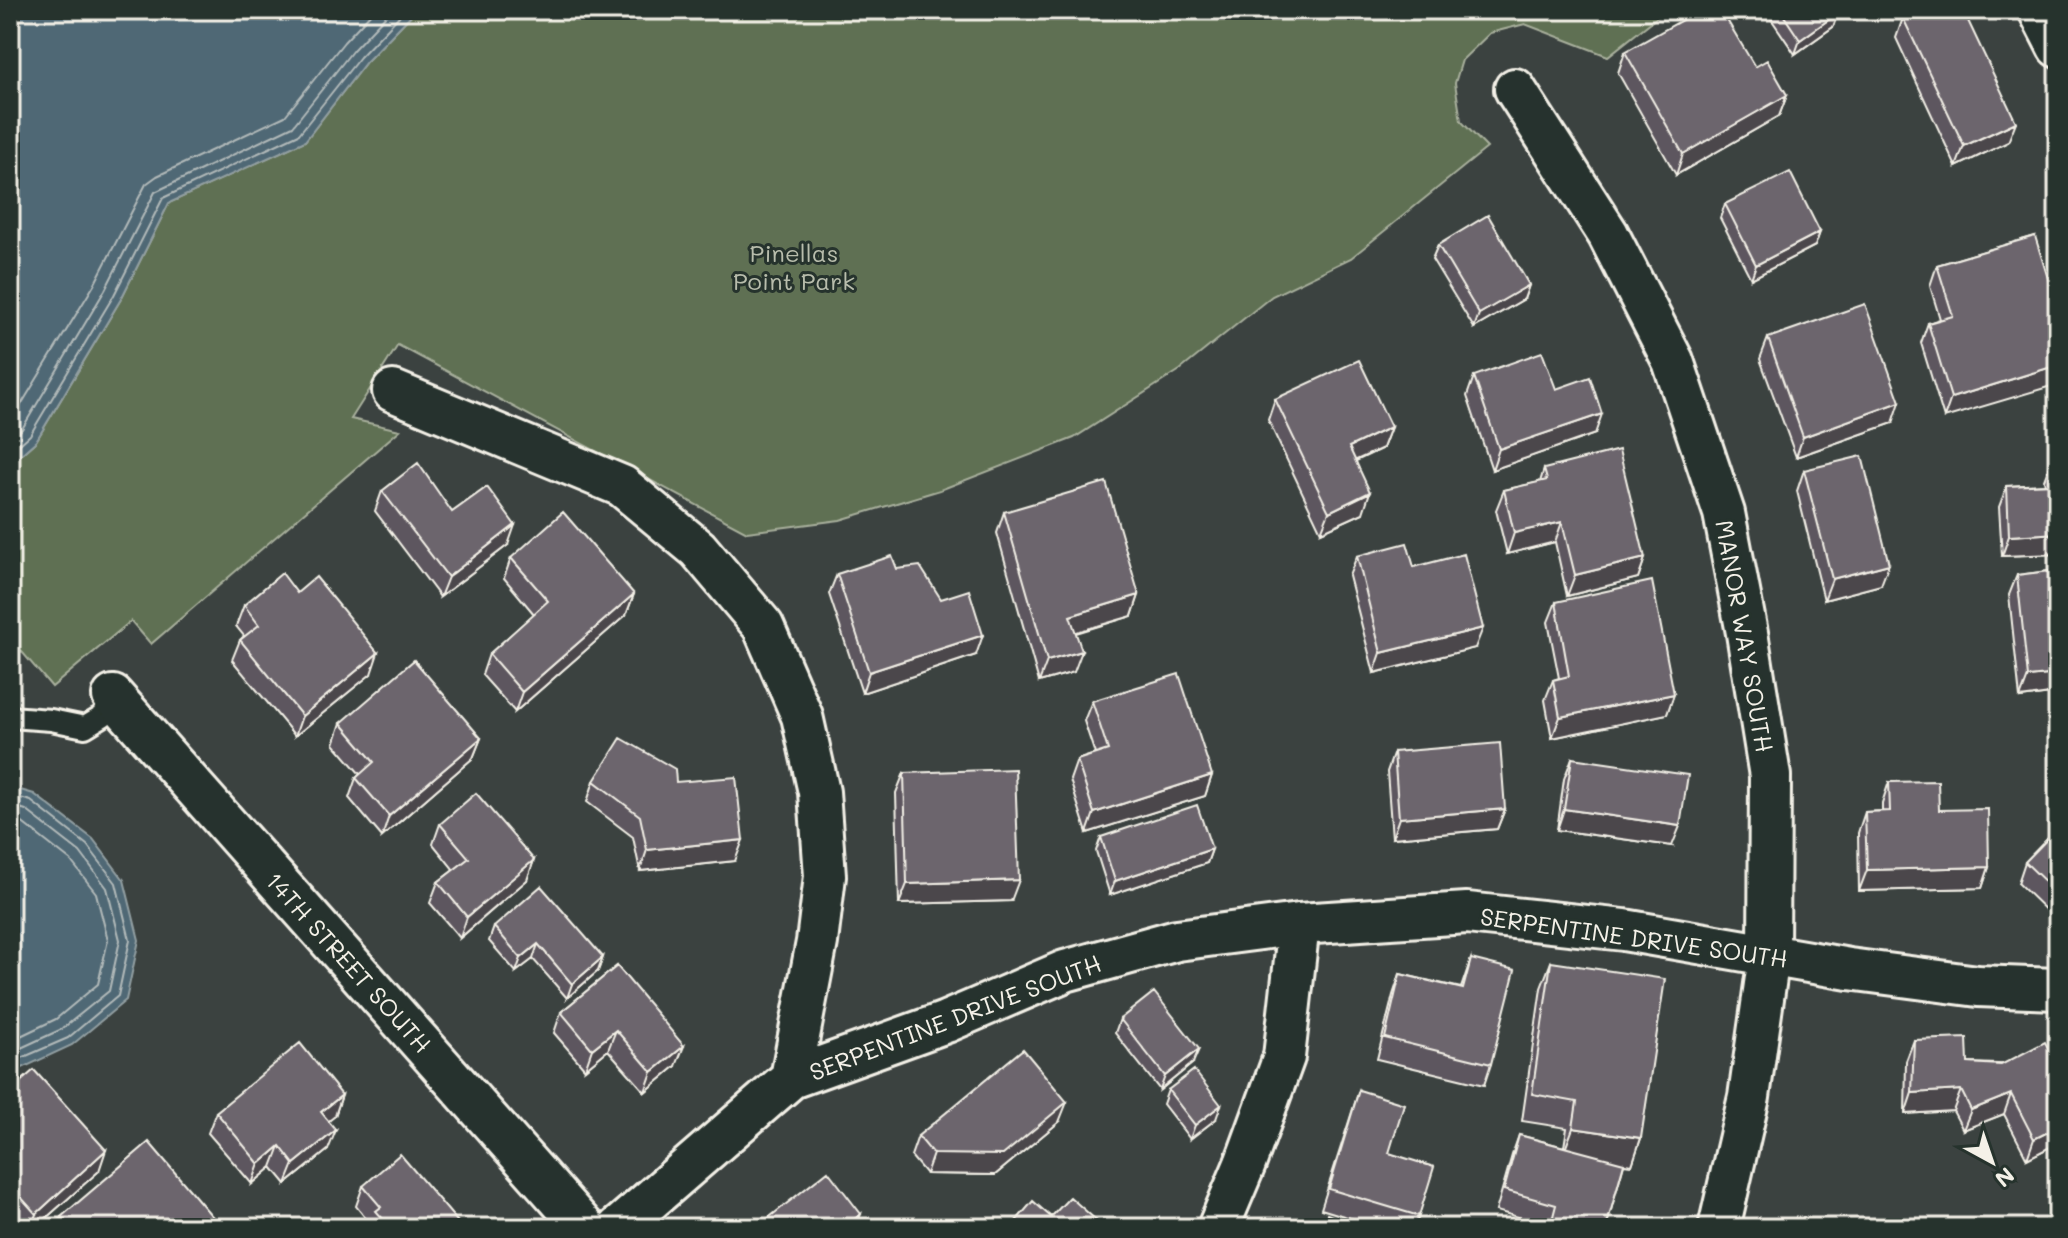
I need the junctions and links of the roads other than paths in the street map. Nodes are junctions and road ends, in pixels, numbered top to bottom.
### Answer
1 (2039, 10) edge
2 (2058, 47) edge
3 (1515, 89) dead end
4 (393, 391) dead end
5 (113, 696) joint
6 (10, 717) edge
7 (1299, 924) junction
8 (1769, 956) junction
9 (2058, 989) edge
10 (791, 1078) junction
11 (585, 1228) edge
12 (618, 1228) edge
13 (1218, 1228) edge
14 (1719, 1228) edge

1 - 2 street
3 - 8 street, MANOR WAY SOUTH
4 - 10 street
5 - 6 lane
5 - 11 street, 14TH STREET SOUTH
7 - 8 street, SERPENTINE DRIVE SOUTH
7 - 10 street, SERPENTINE DRIVE SOUTH
7 - 13 street
8 - 9 street, SERPENTINE DRIVE SOUTH
8 - 14 street, MANOR WAY SOUTH
10 - 12 street, SERPENTINE DRIVE SOUTH

